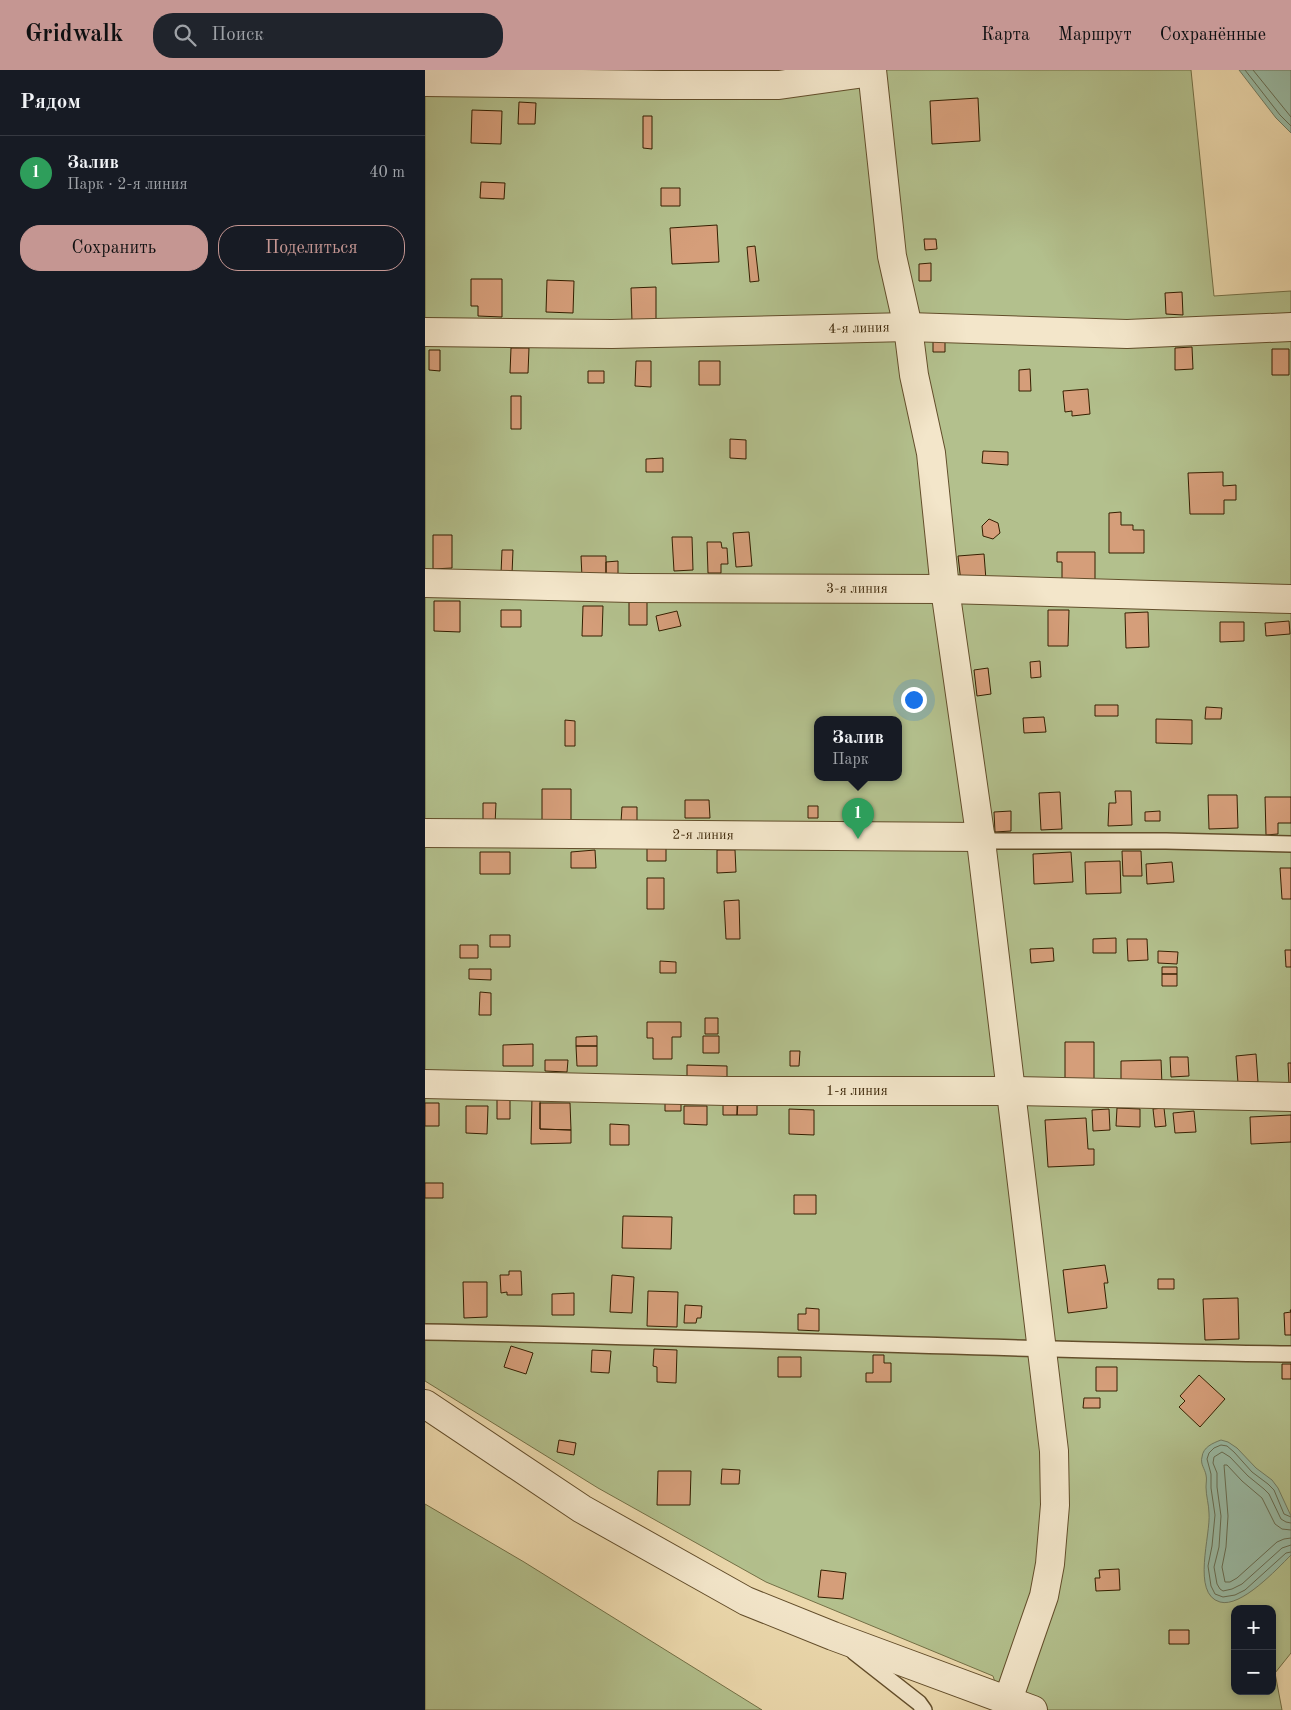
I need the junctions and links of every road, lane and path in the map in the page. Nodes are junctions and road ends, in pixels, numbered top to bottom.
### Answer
1 (872, 71) edge
2 (425, 82) edge
3 (908, 327) junction
4 (1291, 327) edge
5 (425, 332) edge
6 (425, 583) edge
7 (945, 589) junction
8 (1291, 598) edge
9 (425, 833) edge
10 (981, 839) junction
11 (1291, 844) edge
12 (425, 1084) edge
13 (1012, 1091) junction
14 (1291, 1096) edge
15 (425, 1332) edge
16 (1042, 1350) junction
17 (1291, 1354) edge
18 (425, 1404) edge
19 (833, 1636) junction
20 (1006, 1705) edge
21 (924, 1710) edge
22 (1033, 1710) edge

1 - 2 street
1 - 3 street
3 - 4 street, 4-я линия
3 - 5 street, 4-я линия
3 - 7 street
6 - 7 street, 3-я линия
7 - 8 street, 3-я линия
7 - 10 street
9 - 10 street, 2-я линия
10 - 11 lane
10 - 13 street
12 - 13 street, 1-я линия
13 - 14 street, 1-я линия
13 - 16 street
15 - 16 lane
16 - 17 lane
16 - 20 street
18 - 19 street
19 - 20 street
19 - 21 lane
20 - 22 street

